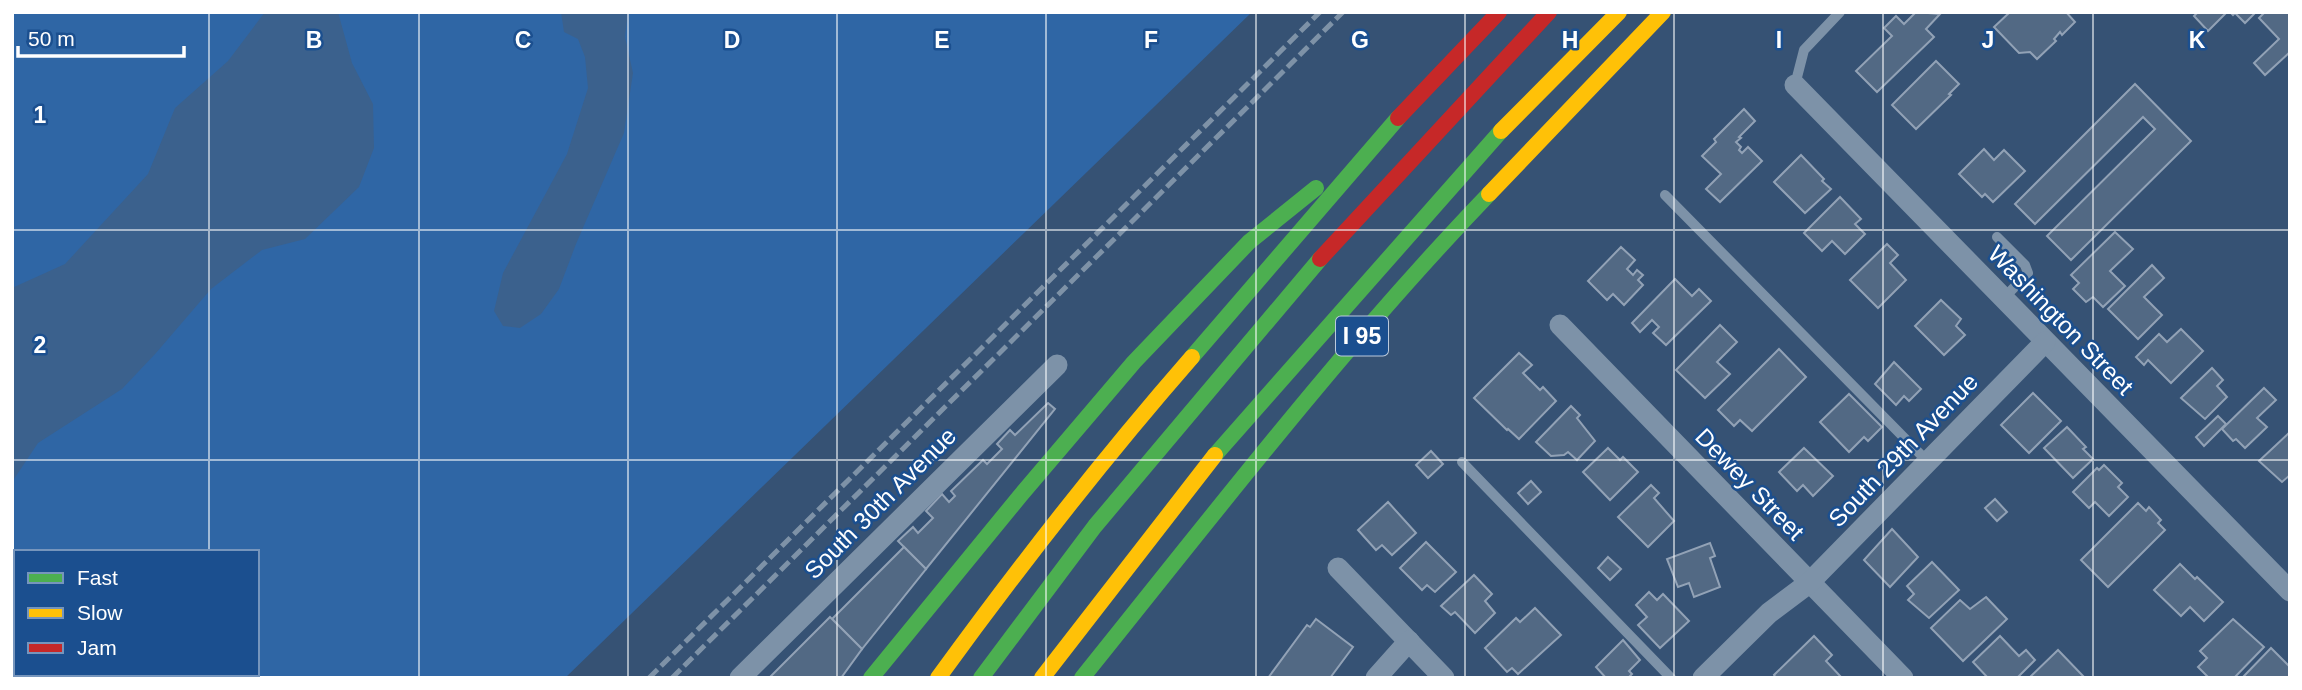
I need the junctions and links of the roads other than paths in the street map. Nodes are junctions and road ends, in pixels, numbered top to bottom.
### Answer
1 (1499, 12) edge
2 (1549, 12) edge
3 (1619, 12) edge
4 (1663, 12) edge
5 (1840, 12) edge
6 (1796, 85) joint
7 (1383, 133) junction
8 (1665, 195) dead end
9 (1997, 237) dead end
10 (2003, 299) junction
11 (1560, 325) dead end
12 (2045, 342) junction
13 (1057, 365) dead end
14 (1928, 461) junction
15 (1462, 462) dead end
16 (1338, 568) dead end
17 (1809, 583) junction
18 (2290, 592) edge
19 (1409, 641) junction
20 (740, 678) edge
21 (870, 678) edge
22 (938, 678) edge
23 (981, 678) edge
24 (1042, 678) edge
25 (1082, 678) edge
26 (1376, 678) edge
27 (1444, 678) edge
28 (1671, 678) edge
29 (1703, 678) edge
30 (1903, 678) edge

1 - 7 highway
2 - 23 highway
3 - 24 highway
4 - 25 highway, I 95
5 - 6 lane
6 - 10 street, Washington Street
7 - 21 highway
7 - 22 highway
8 - 14 lane
9 - 10 lane
10 - 12 street, Washington Street
11 - 17 street, Dewey Street
12 - 14 street, South 29th Avenue
12 - 18 street, Washington Street
13 - 20 street, South 30th Avenue
14 - 17 street, South 29th Avenue
15 - 28 lane
16 - 19 street
17 - 29 street, South 29th Avenue
17 - 30 street, Dewey Street
19 - 26 street
19 - 27 street

